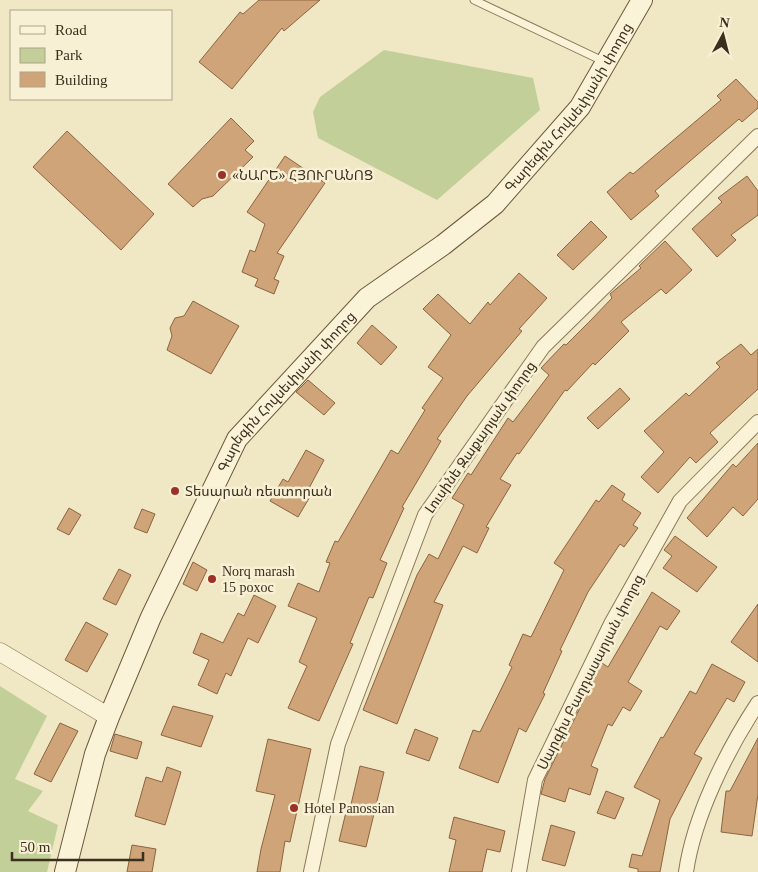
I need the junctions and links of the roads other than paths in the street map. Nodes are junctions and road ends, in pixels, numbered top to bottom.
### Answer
1 (474, 0) edge
2 (642, 0) edge
3 (606, 62) junction
4 (758, 136) edge
5 (758, 422) edge
6 (0, 652) edge
7 (758, 703) edge
8 (109, 716) junction
9 (65, 872) edge
10 (311, 872) edge
11 (519, 872) edge
12 (686, 872) edge

1 - 3 lane
2 - 3 main road, Գարեգին Հովսեփյանի փողոց
3 - 8 main road, Գարեգին Հովսեփյանի փողոց
4 - 10 street, Լուսինե Զաքարյան փողոց
5 - 11 street, Սարգիս Բաղդասարյան փողոց
6 - 8 street
7 - 12 street
8 - 9 main road, Գարեգին Հովսեփյանի փողոց

